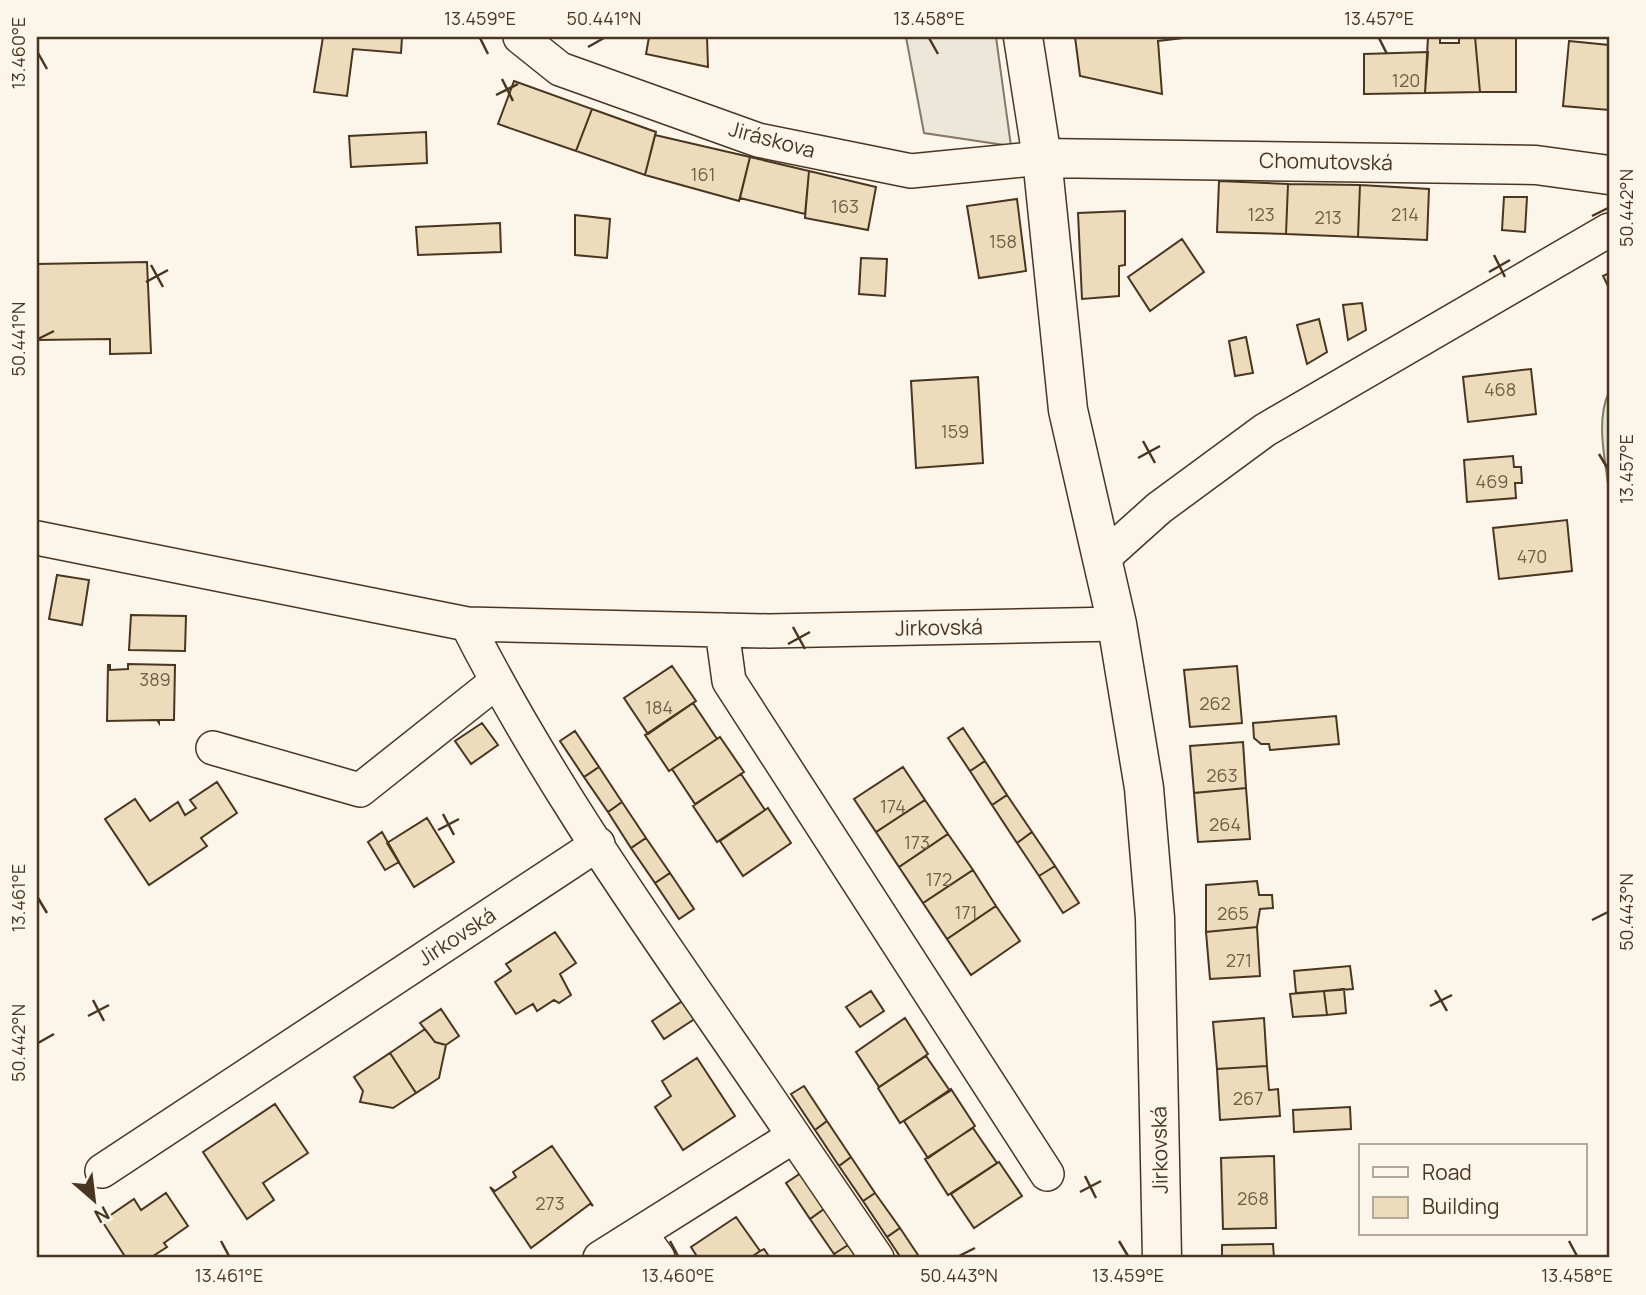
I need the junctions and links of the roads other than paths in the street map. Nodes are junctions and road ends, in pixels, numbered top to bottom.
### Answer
1 (520, 37) edge
2 (1023, 37) edge
3 (1042, 158) junction
4 (1609, 175) edge
5 (1609, 230) edge
6 (37, 538) edge
7 (1101, 560) junction
8 (467, 624) junction
9 (1117, 624) junction
10 (722, 630) junction
11 (496, 682) junction
12 (213, 748) dead end
13 (598, 844) junction
14 (794, 1136) junction
15 (102, 1171) dead end
16 (1047, 1174) dead end
17 (649, 1245) edge
18 (600, 1258) edge
19 (877, 1258) edge
20 (1162, 1258) edge

1 - 3 street, Jiráskova
2 - 3 street, Jirkovská
3 - 4 street, Chomutovská
3 - 7 street, Jirkovská
5 - 7 street
6 - 8 street, Jirkovská
7 - 9 street, Jirkovská
8 - 10 street, Jirkovská
8 - 11 street
9 - 10 street, Jirkovská
9 - 20 street, Jirkovská
10 - 16 street
11 - 12 street
11 - 13 street
13 - 14 street
13 - 15 street, Jirkovská
14 - 17 street
14 - 19 street
17 - 18 street

